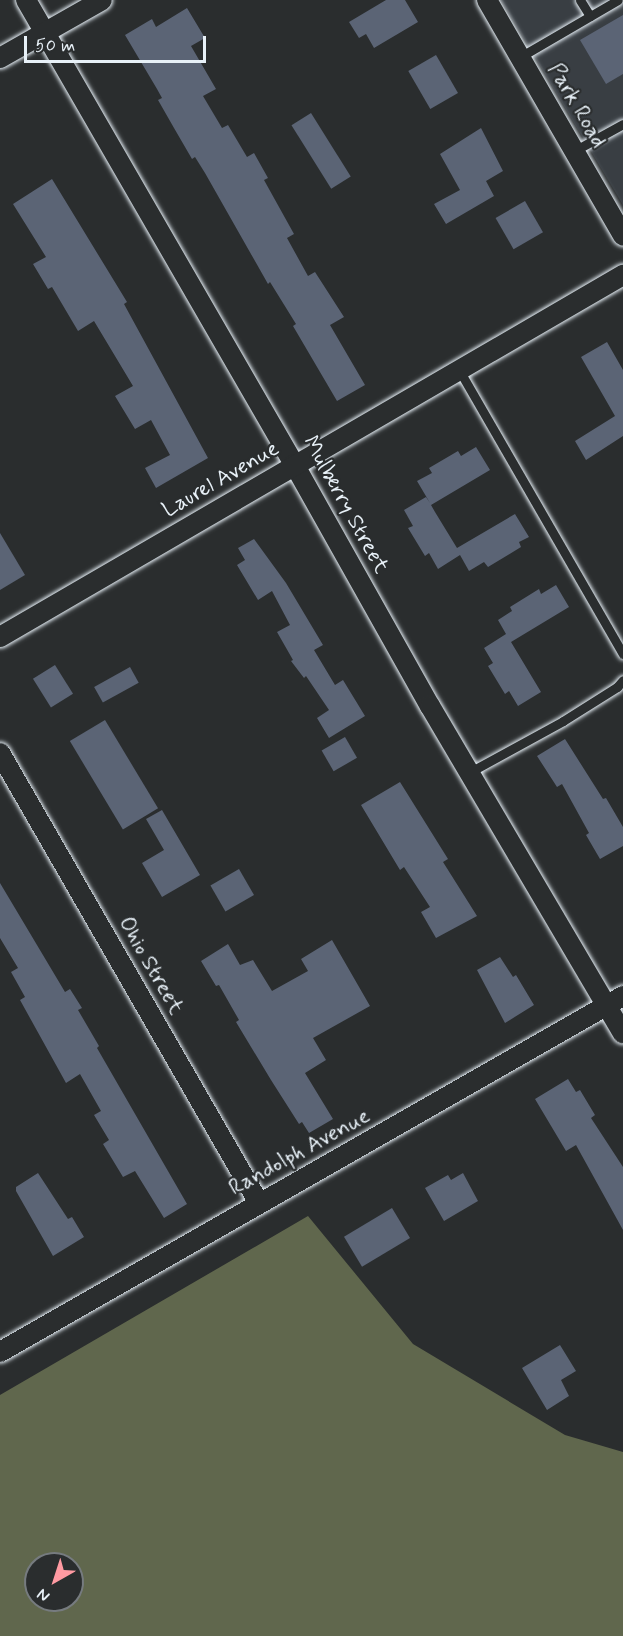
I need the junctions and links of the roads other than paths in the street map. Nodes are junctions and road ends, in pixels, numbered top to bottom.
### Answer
1 (26, 0) edge
2 (102, 0) edge
3 (487, 0) edge
4 (580, 0) edge
5 (618, 0) edge
6 (590, 16) junction
7 (45, 33) junction
8 (519, 57) junction
9 (0, 58) edge
10 (623, 124) edge
11 (574, 151) junction
12 (623, 236) edge
13 (623, 275) edge
14 (459, 370) junction
15 (294, 465) junction
16 (0, 637) edge
17 (623, 654) edge
18 (623, 680) edge
19 (0, 753) edge
20 (470, 772) junction
21 (615, 1000) edge
22 (623, 1033) edge
23 (259, 1203) junction
24 (0, 1352) edge

1 - 7 street, Mulberry Street
2 - 7 street
3 - 8 street, Park Road
4 - 6 lane
5 - 6 lane
6 - 8 lane
7 - 9 street
7 - 15 street, Mulberry Street
8 - 11 street, Park Road
10 - 11 lane
11 - 12 street, Park Road
13 - 14 street, Laurel Avenue
14 - 15 street, Laurel Avenue
14 - 17 lane
15 - 16 street, Laurel Avenue
15 - 20 street, Mulberry Street
18 - 20 lane
19 - 23 street, Ohio Street
20 - 21 street, Mulberry Street
21 - 22 street, Mulberry Street
21 - 23 street, Randolph Avenue
23 - 24 street, Randolph Avenue

